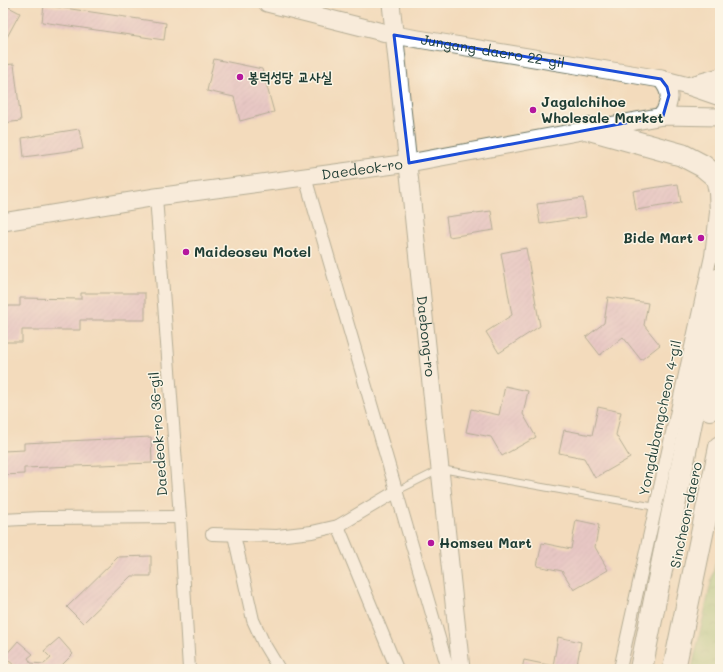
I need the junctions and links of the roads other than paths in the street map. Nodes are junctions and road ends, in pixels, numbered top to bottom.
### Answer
1 (267, 3) edge
2 (391, 3) edge
3 (394, 35) junction
4 (720, 77) edge
5 (660, 79) junction
6 (688, 86) junction
7 (720, 97) edge
8 (663, 116) junction
9 (720, 117) edge
10 (589, 130) junction
11 (409, 163) junction
12 (715, 176) edge
13 (305, 177) junction
14 (156, 197) junction
15 (3, 222) edge
16 (720, 279) edge
17 (720, 361) edge
18 (720, 447) edge
19 (441, 469) junction
20 (397, 491) junction
21 (656, 507) junction
22 (720, 515) edge
23 (180, 517) junction
24 (3, 520) edge
25 (338, 526) junction
26 (212, 534) dead end
27 (234, 534) junction
28 (189, 669) edge
29 (279, 669) edge
30 (397, 669) edge
31 (448, 669) edge
32 (461, 669) edge
33 (620, 669) edge
34 (641, 669) edge
35 (653, 669) edge
36 (674, 669) edge
37 (686, 669) edge

1 - 3 street, Jungang-daero 22-gil
2 - 3 street, Daebong-ro
3 - 5 street, Jungang-daero 22-gil
3 - 11 street, Daebong-ro
4 - 6 street
5 - 6 street, Jungang-daero 22-gil
5 - 8 street
6 - 7 street, Jungang-daero 22-gil
8 - 9 street, Daedeok-ro
8 - 10 street, Daedeok-ro
10 - 11 street, Daedeok-ro
10 - 12 highway
11 - 13 street, Daedeok-ro
11 - 19 street, Daebong-ro
12 - 21 street, Yongdubangcheon 4-gil
13 - 14 street, Daedeok-ro
13 - 20 street
14 - 15 street, Daedeok-ro
14 - 23 street, Daedeok-ro 36-gil
16 - 34 highway
17 - 35 highway, Sincheon-daero
18 - 36 highway, Sincheon-daero
19 - 20 lane
19 - 21 lane
19 - 32 street, Daebong-ro
20 - 25 street
20 - 31 street
21 - 33 street, Yongdubangcheon 4-gil
22 - 37 highway
23 - 24 street
23 - 28 street, Daedeok-ro 36-gil
25 - 27 street
25 - 30 street
26 - 27 street
27 - 29 street

